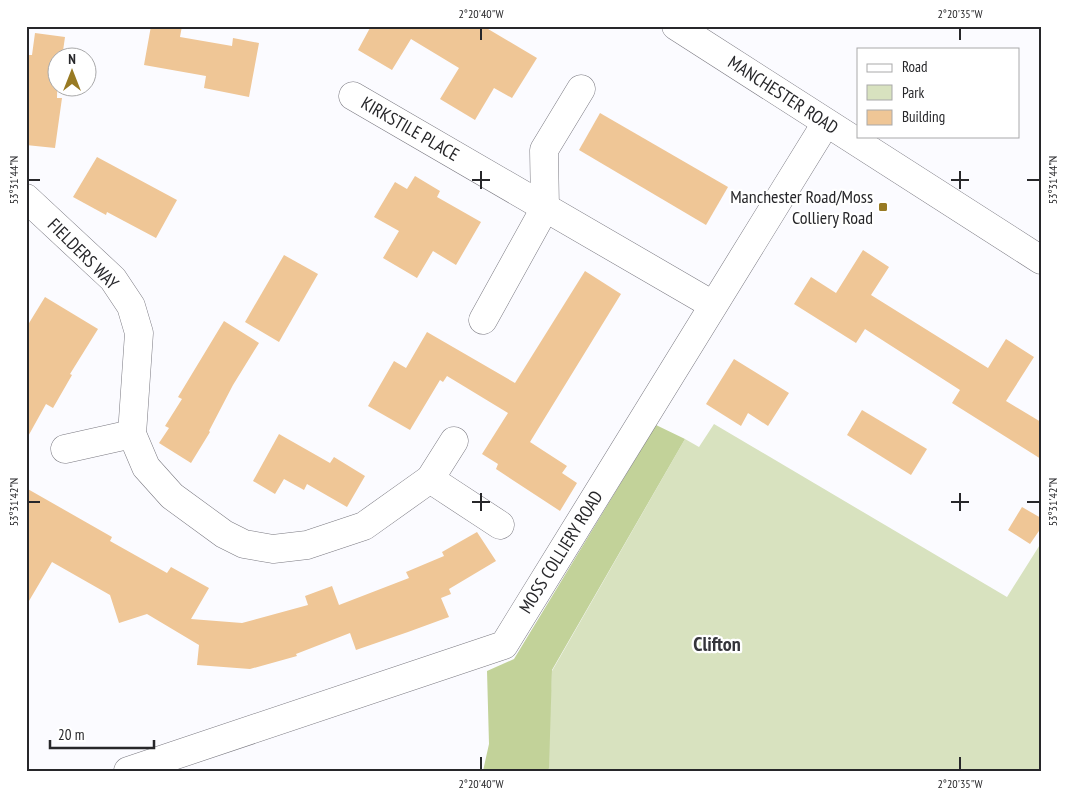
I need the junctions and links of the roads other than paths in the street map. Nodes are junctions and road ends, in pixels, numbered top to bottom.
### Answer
1 (676, 26) edge
2 (581, 89) dead end
3 (353, 96) dead end
4 (826, 123) junction
5 (26, 198) edge
6 (545, 208) junction
7 (1041, 260) edge
8 (713, 305) junction
9 (483, 320) dead end
10 (132, 434) junction
11 (454, 441) dead end
12 (65, 449) dead end
13 (430, 479) junction
14 (500, 525) dead end
15 (128, 771) edge

1 - 4 street, MANCHESTER ROAD
2 - 6 street
3 - 6 street, KIRKSTILE PLACE
4 - 7 street, MANCHESTER ROAD
4 - 8 street, MOSS COLLIERY ROAD
5 - 10 street, FIELDERS WAY
6 - 8 street, KIRKSTILE PLACE
6 - 9 street
8 - 15 street, MOSS COLLIERY ROAD
10 - 12 street
10 - 13 street, FIELDERS WAY
11 - 13 street, FIELDERS WAY
13 - 14 street

